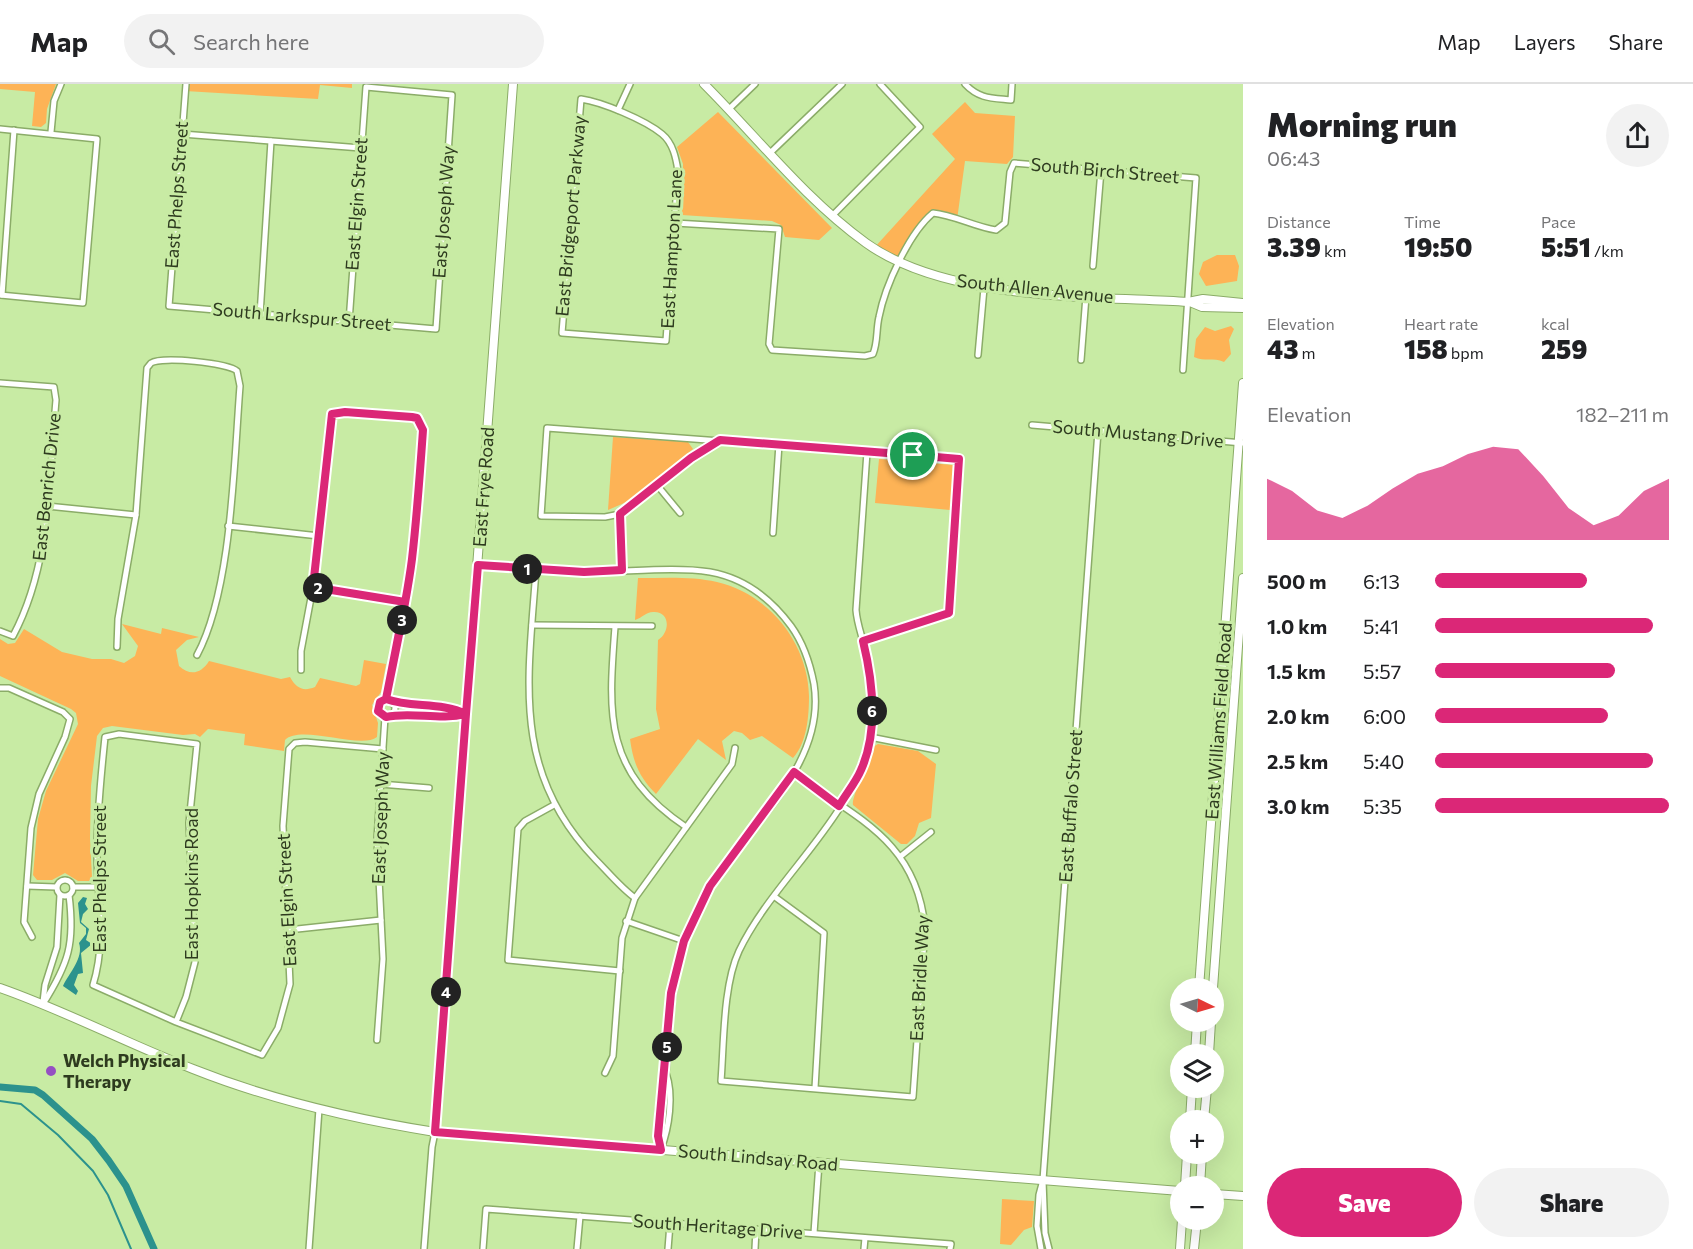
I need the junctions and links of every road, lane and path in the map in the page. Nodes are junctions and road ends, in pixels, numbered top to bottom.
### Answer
1 (61, 84) edge
2 (186, 84) edge
3 (513, 84) edge
4 (630, 84) edge
5 (704, 84) edge
6 (755, 84) edge
7 (842, 84) edge
8 (880, 84) edge
9 (965, 84) edge
10 (1012, 84) edge
11 (411, 87) edge
12 (729, 109) junction
13 (618, 110) junction
14 (0, 129) edge
15 (14, 130) junction
16 (51, 132) junction
17 (182, 134) junction
18 (272, 141) junction
19 (361, 148) junction
20 (770, 153) junction
21 (1101, 170) junction
22 (832, 216) junction
23 (675, 223) junction
24 (900, 262) junction
25 (1093, 266) dead end
26 (984, 288) junction
27 (1, 295) edge
28 (1086, 296) junction
29 (1188, 302) junction
30 (1243, 303) edge
31 (169, 306) joint
32 (1243, 308) edge
33 (260, 315) junction
34 (349, 322) junction
35 (436, 328) joint
36 (666, 341) joint
37 (978, 355) dead end
38 (1081, 360) dead end
39 (1183, 370) dead end
40 (0, 382) edge
41 (1243, 382) edge
42 (1032, 425) dead end
43 (1098, 431) junction
44 (720, 440) junction
45 (1241, 443) edge
46 (779, 444) junction
47 (867, 452) junction
48 (657, 485) junction
49 (47, 506) junction
50 (680, 513) dead end
51 (620, 514) junction
52 (136, 515) junction
53 (228, 526) junction
54 (773, 533) dead end
55 (319, 536) junction
56 (478, 565) junction
57 (536, 570) junction
58 (622, 570) junction
59 (1243, 578) edge
60 (313, 587) junction
61 (405, 602) junction
62 (532, 625) junction
63 (652, 626) dead end
64 (615, 627) junction
65 (0, 631) edge
66 (863, 641) junction
67 (117, 647) dead end
68 (197, 655) dead end
69 (301, 670) dead end
70 (1, 687) edge
71 (386, 699) junction
72 (393, 704) junction
73 (393, 714) junction
74 (466, 714) junction
75 (386, 717) junction
76 (870, 737) junction
77 (197, 744) joint
78 (735, 748) dead end
79 (382, 749) junction
80 (936, 750) dead end
81 (794, 772) junction
82 (380, 784) junction
83 (429, 788) dead end
84 (554, 805) junction
85 (839, 806) junction
86 (686, 827) junction
87 (931, 832) dead end
88 (901, 856) junction
89 (27, 886) junction
90 (56, 887) junction
91 (73, 887) junction
92 (99, 887) junction
93 (60, 895) junction
94 (69, 895) junction
95 (775, 897) junction
96 (636, 898) junction
97 (381, 920) junction
98 (626, 921) junction
99 (288, 930) junction
100 (32, 937) dead end
101 (684, 941) junction
102 (620, 971) junction
103 (1200, 978) edge
104 (1214, 978) edge
105 (0, 988) edge
106 (43, 1004) junction
107 (176, 1022) junction
108 (377, 1040) dead end
109 (606, 1072) dead end
110 (814, 1088) junction
111 (319, 1110) junction
112 (435, 1132) junction
113 (661, 1150) junction
114 (819, 1163) junction
115 (1043, 1180) junction
116 (1170, 1190) edge
117 (1224, 1195) edge
118 (1243, 1196) edge
119 (580, 1216) junction
120 (670, 1224) junction
121 (756, 1229) junction
122 (1181, 1230) edge
123 (1196, 1230) edge
124 (814, 1233) junction
125 (865, 1238) junction
126 (950, 1247) edge
127 (309, 1249) edge
128 (424, 1249) edge
129 (483, 1249) edge
130 (577, 1249) edge
131 (668, 1249) edge
132 (755, 1249) edge
133 (864, 1249) edge
134 (1041, 1249) edge
135 (1049, 1249) edge
136 (1180, 1249) edge
137 (1194, 1249) edge

1 - 16 street
2 - 17 street, East Phelps Street
3 - 56 main road, East Frye Road
4 - 13 street
5 - 12 main road, South Allen Avenue
6 - 12 street
7 - 20 street
8 - 22 street
9 - 10 street
11 - 19 street, East Elgin Street
11 - 35 street, East Joseph Way
12 - 20 main road, South Allen Avenue
13 - 23 street, East Hampton Lane
13 - 36 street, East Bridgeport Parkway
14 - 15 street
15 - 16 street
15 - 27 street
16 - 27 street
17 - 18 street
17 - 31 street, East Phelps Street
18 - 19 street
18 - 33 street
19 - 34 street, East Elgin Street
20 - 22 main road, South Allen Avenue
21 - 24 street, South Birch Street
21 - 25 street
21 - 29 street, South Birch Street
22 - 24 main road, South Allen Avenue
23 - 24 street
23 - 36 street, East Hampton Lane
24 - 26 main road, South Allen Avenue
26 - 28 main road, South Allen Avenue
26 - 37 street
28 - 29 main road, South Allen Avenue
28 - 38 street
29 - 30 main road, South Allen Avenue
29 - 32 main road, South Allen Avenue
29 - 39 street
31 - 33 street, South Larkspur Street
33 - 34 street, South Larkspur Street
34 - 35 street, South Larkspur Street
40 - 49 street, East Benrich Drive
41 - 45 main road, East Williams Field Road
42 - 43 street, South Mustang Drive
43 - 45 street, South Mustang Drive
43 - 115 street, East Buffalo Street
44 - 46 street
44 - 48 street
44 - 51 street
45 - 103 main road, East Williams Field Road
46 - 47 street
46 - 54 street
47 - 66 street
47 - 66 street
48 - 50 street
48 - 51 street
49 - 52 street
49 - 65 street, East Benrich Drive
51 - 58 street
52 - 53 street
52 - 67 street
53 - 55 street
53 - 68 street
55 - 60 street
55 - 61 street, East Joseph Way
56 - 57 street
56 - 74 main road, East Frye Road
57 - 58 street
57 - 62 street
58 - 81 street
59 - 104 main road, East Williams Field Road
60 - 61 street
60 - 69 street
61 - 71 street, East Joseph Way
62 - 64 street
62 - 84 street
63 - 64 street
64 - 86 street
66 - 76 street
70 - 89 street
71 - 72 street
71 - 75 street, East Joseph Way
72 - 73 street
72 - 74 street
73 - 74 street
73 - 75 street
74 - 112 main road, East Frye Road
75 - 79 street, East Joseph Way
76 - 80 street
76 - 85 street
77 - 92 street, East Phelps Street
77 - 107 street, East Hopkins Road
78 - 86 street
79 - 82 street, East Joseph Way
79 - 99 street, East Elgin Street
81 - 85 street, East Bridle Way
81 - 101 street
82 - 83 street
82 - 97 street, East Joseph Way
84 - 96 street
84 - 102 street
85 - 88 street, East Bridle Way
85 - 95 street
86 - 96 street
87 - 88 street
88 - 110 street, East Bridle Way
89 - 90 street
89 - 100 street
90 - 91 street
90 - 93 street
91 - 92 street
91 - 94 street
92 - 107 street, East Phelps Street
93 - 94 street
93 - 106 street
94 - 106 street
95 - 110 street
95 - 110 street
96 - 98 street
97 - 99 street
97 - 108 street, East Joseph Way
98 - 101 street
98 - 102 street
99 - 107 street, East Elgin Street
101 - 113 street
102 - 109 street
105 - 106 main road, South Lindsay Road
106 - 111 main road, South Lindsay Road
111 - 112 main road, South Lindsay Road
111 - 127 street
112 - 113 main road, South Lindsay Road
112 - 128 street, East Frye Road
113 - 114 main road, South Lindsay Road
114 - 115 main road, South Lindsay Road
114 - 124 street
115 - 116 main road, South Lindsay Road
115 - 134 street, East Buffalo Street
115 - 135 street, East Buffalo Street
117 - 118 main road
119 - 120 street, South Heritage Drive
119 - 129 street, South Heritage Drive
119 - 130 street
120 - 121 street, South Heritage Drive
120 - 131 street
121 - 124 street, South Heritage Drive
121 - 132 street
122 - 136 main road
123 - 137 main road
124 - 125 street, South Heritage Drive
125 - 126 street, South Heritage Drive
125 - 133 street

